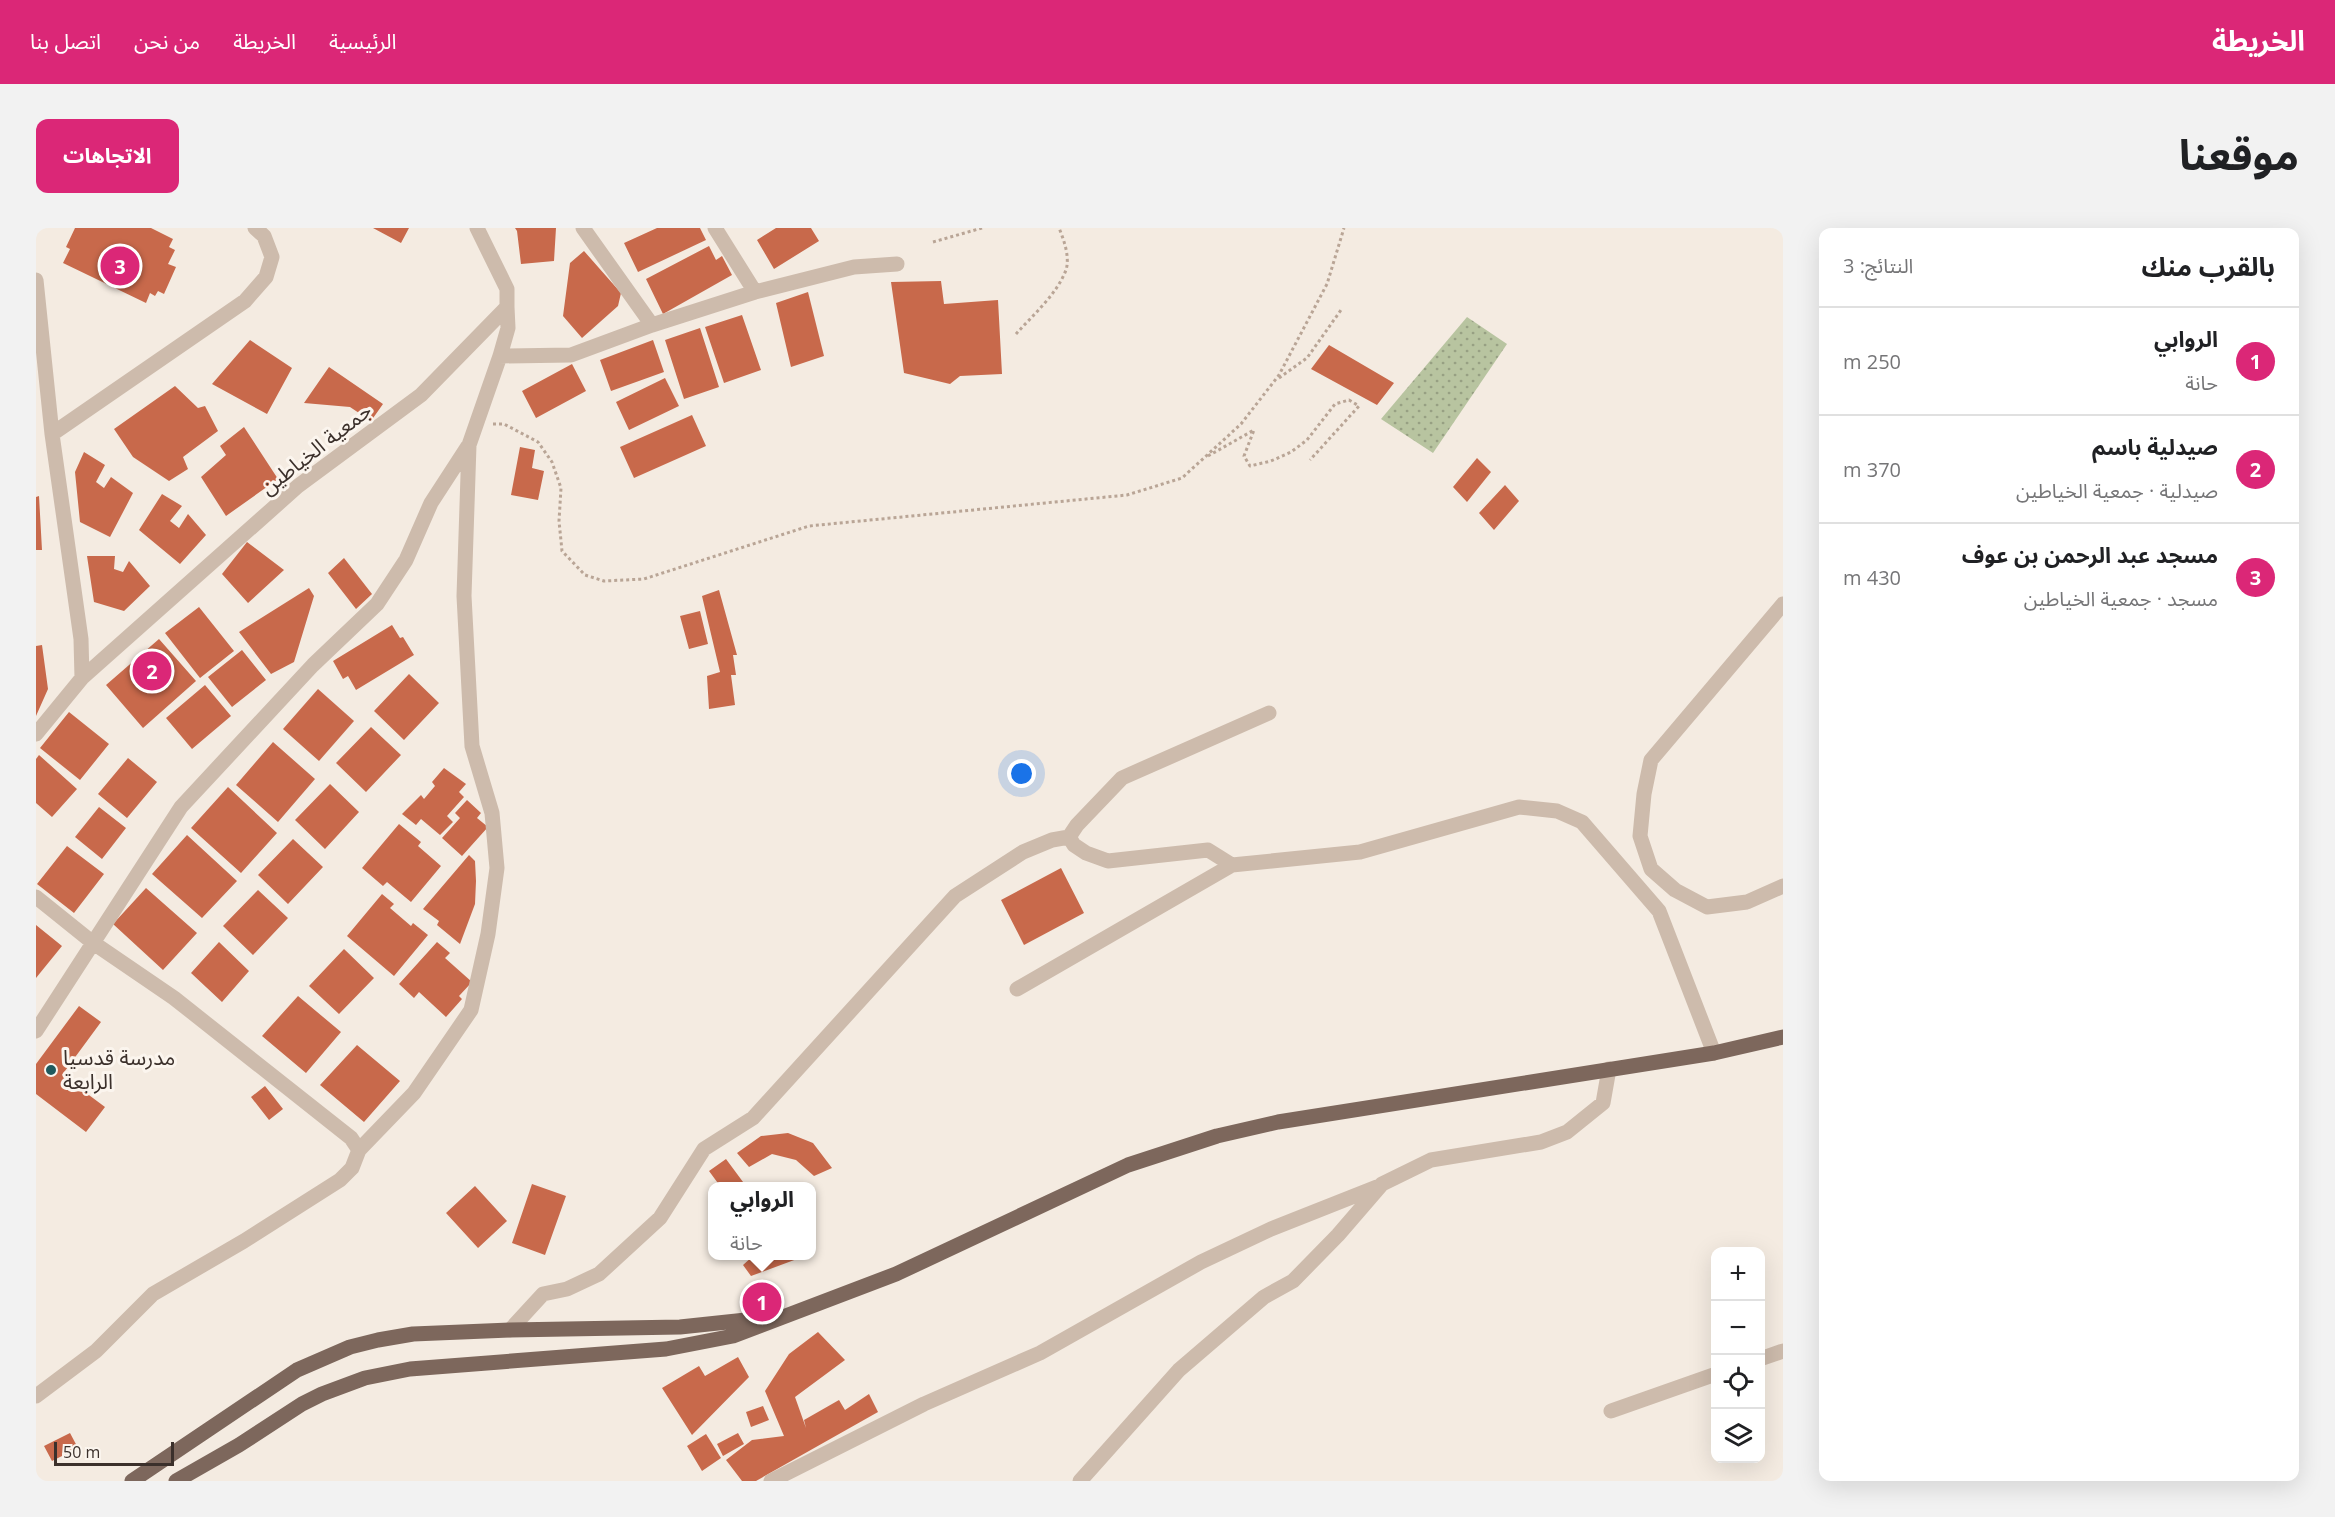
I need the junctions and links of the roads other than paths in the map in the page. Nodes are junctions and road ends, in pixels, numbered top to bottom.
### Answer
1 (255, 228) edge
2 (477, 228) edge
3 (583, 228) edge
4 (715, 228) edge
5 (897, 264) dead end
6 (36, 280) edge
7 (755, 292) junction
8 (507, 307) junction
9 (652, 325) junction
10 (500, 356) junction
11 (52, 434) junction
12 (469, 445) junction
13 (1783, 604) edge
14 (82, 678) junction
15 (1269, 713) dead end
16 (36, 734) edge
17 (1069, 837) junction
18 (1232, 865) junction
19 (1783, 886) edge
20 (36, 897) edge
21 (92, 942) junction
22 (1017, 989) dead end
23 (36, 1030) edge
24 (1783, 1037) edge
25 (1714, 1053) junction
26 (1609, 1069) junction
27 (359, 1150) junction
28 (1383, 1184) junction
29 (789, 1314) junction
30 (510, 1330) junction
31 (1783, 1351) edge
32 (1765, 1358) edge
33 (1711, 1376) edge
34 (36, 1396) edge
35 (1611, 1411) dead end
36 (132, 1481) edge
37 (176, 1481) edge
38 (771, 1481) edge
39 (1080, 1481) edge

1 - 11 street
2 - 8 street
3 - 9 street
4 - 7 street
5 - 7 street
6 - 11 street
7 - 9 street
8 - 10 street
8 - 14 street, جمعية الخياطين
9 - 10 street
10 - 12 street
11 - 14 street
12 - 21 street
12 - 27 street
13 - 19 street
14 - 16 street, جمعية الخياطين
15 - 17 street
17 - 18 street
17 - 30 street
18 - 22 street
18 - 25 street
20 - 21 street
21 - 23 street
21 - 27 street
24 - 25 main road
25 - 26 main road
26 - 28 street
26 - 29 main road
27 - 34 street
28 - 38 street
28 - 39 street
29 - 30 main road
29 - 37 main road
30 - 36 main road
31 - 32 street
33 - 35 street

